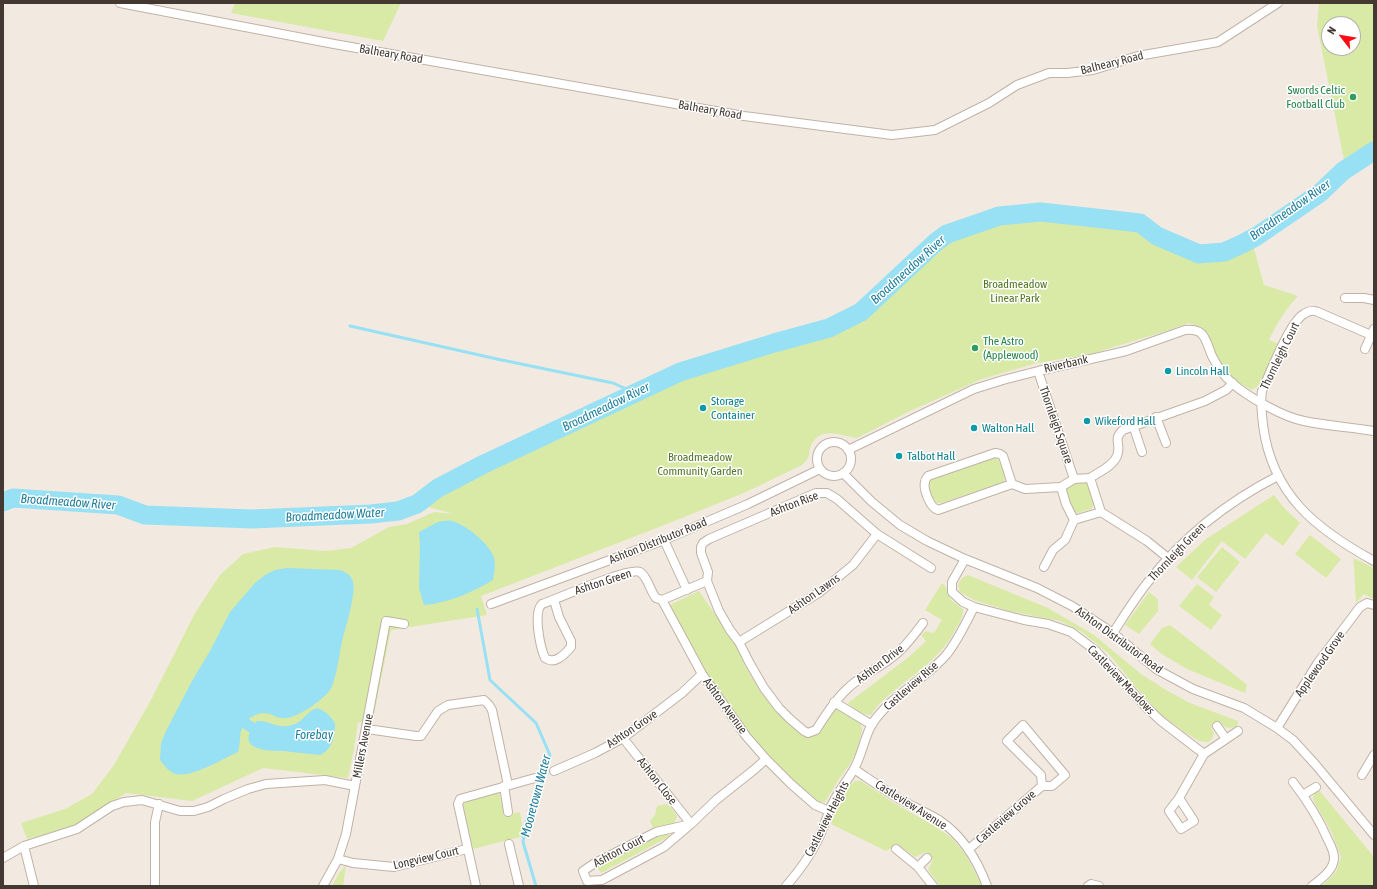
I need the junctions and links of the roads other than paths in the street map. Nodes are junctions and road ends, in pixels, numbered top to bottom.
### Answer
1 (120, 3) edge
2 (1278, 3) edge
3 (1345, 298) dead end
4 (1374, 300) edge
5 (1373, 332) edge
6 (1365, 349) dead end
7 (1038, 371) junction
8 (1233, 384) junction
9 (1260, 402) junction
10 (1156, 417) junction
11 (1133, 425) junction
12 (1374, 431) edge
13 (1166, 443) dead end
14 (848, 450) junction
15 (1142, 452) dead end
16 (820, 468) junction
17 (843, 473) junction
18 (1278, 476) junction
19 (1090, 478) junction
20 (1074, 479) junction
21 (1012, 484) junction
22 (1061, 487) junction
23 (1101, 512) junction
24 (1074, 520) junction
25 (877, 534) junction
26 (664, 540) junction
27 (1168, 558) junction
28 (964, 559) junction
29 (1374, 561) edge
30 (1044, 567) dead end
31 (931, 568) dead end
32 (707, 581) junction
33 (687, 590) junction
34 (554, 600) junction
35 (662, 600) junction
36 (491, 604) dead end
37 (1371, 604) edge
38 (974, 607) junction
39 (923, 623) dead end
40 (404, 624) dead end
41 (1113, 632) junction
42 (739, 642) junction
43 (702, 674) junction
44 (834, 702) junction
45 (872, 725) junction
46 (1217, 726) dead end
47 (367, 728) junction
48 (1277, 728) junction
49 (1238, 731) dead end
50 (623, 738) junction
51 (1226, 740) junction
52 (1204, 754) junction
53 (1374, 755) edge
54 (766, 759) junction
55 (854, 770) junction
56 (554, 771) dead end
57 (1362, 775) dead end
58 (535, 778) dead end
59 (1293, 782) dead end
60 (506, 785) junction
61 (355, 786) junction
62 (1042, 786) junction
63 (1316, 787) dead end
64 (1303, 795) junction
65 (1178, 798) dead end
66 (159, 804) junction
67 (829, 810) junction
68 (508, 812) dead end
69 (690, 824) junction
70 (1374, 835) edge
71 (508, 844) dead end
72 (24, 846) junction
73 (467, 849) junction
74 (969, 849) junction
75 (896, 850) dead end
76 (3, 858) edge
77 (927, 858) dead end
78 (338, 859) junction
79 (918, 867) junction
80 (34, 886) edge
81 (155, 886) edge
82 (323, 886) edge
83 (476, 886) edge
84 (519, 886) edge
85 (786, 886) edge
86 (933, 886) edge
87 (987, 886) edge
88 (1088, 886) edge
89 (1099, 886) edge
90 (1312, 886) edge

1 - 2 street, Balheary Road
3 - 4 street
5 - 6 street, Thornleigh Court
5 - 9 street, Thornleigh Court
7 - 8 street, Riverbank
7 - 14 street, Riverbank
7 - 20 street, Thornleigh Square
8 - 9 street, Riverbank
8 - 10 street
9 - 12 street, Riverbank
9 - 18 street
10 - 11 street
10 - 13 street
11 - 15 street
11 - 19 street
14 - 16 street
14 - 17 street
16 - 17 street
16 - 26 street, Ashton Distributor Road
17 - 28 street, Ashton Distributor Road
18 - 27 street, Thornleigh Green
18 - 29 street
19 - 20 street, Thornleigh Square
19 - 23 street
20 - 22 street, Thornleigh Square
21 - 21 street
21 - 22 street
22 - 24 street
23 - 24 street
23 - 27 street
24 - 30 street
25 - 31 street, Ashton Rise
25 - 32 street, Ashton Rise
25 - 42 street, Ashton Lawns
26 - 33 street
26 - 36 street, Ashton Distributor Road
27 - 41 street, Thornleigh Green
28 - 38 street, Castleview Meadows
28 - 41 street, Ashton Distributor Road
32 - 33 street
32 - 42 street
33 - 35 street
34 - 34 street, Ashton Green
34 - 35 street, Ashton Green
35 - 43 street, Ashton Avenue
37 - 48 street, Applewood Grove
38 - 45 street, Castleview Rise
38 - 52 street, Castleview Meadows
39 - 44 street, Ashton Drive
40 - 47 street, Millers Avenue
41 - 48 street, Ashton Distributor Road
42 - 44 street
43 - 50 street, Ashton Grove
43 - 54 street, Ashton Avenue
44 - 45 street
45 - 55 street, Castleview Rise
46 - 51 street
47 - 60 street
47 - 61 street, Millers Avenue
48 - 70 street, Ashton Distributor Road
49 - 51 street
50 - 56 street, Ashton Grove
50 - 69 street, Ashton Close
51 - 52 street
52 - 65 street
53 - 57 street
54 - 67 street, Ashton Avenue
54 - 69 street, Ashton Court
55 - 67 street, Castleview Heights
55 - 74 street, Castleview Avenue
58 - 60 street
59 - 64 street
60 - 68 street
60 - 73 street
61 - 66 street
61 - 78 street, Millers Avenue
62 - 62 street, Castleview Grove
62 - 74 street, Castleview Grove
63 - 64 street
64 - 90 street
66 - 72 street
66 - 81 street
67 - 85 street, Castleview Heights
69 - 69 street, Ashton Court
71 - 84 street
72 - 76 street
72 - 80 street
73 - 78 street, Longview Court
73 - 83 street
74 - 87 street, Castleview Avenue
75 - 79 street
77 - 79 street
78 - 82 street, Millers Avenue
79 - 86 street
88 - 89 street

